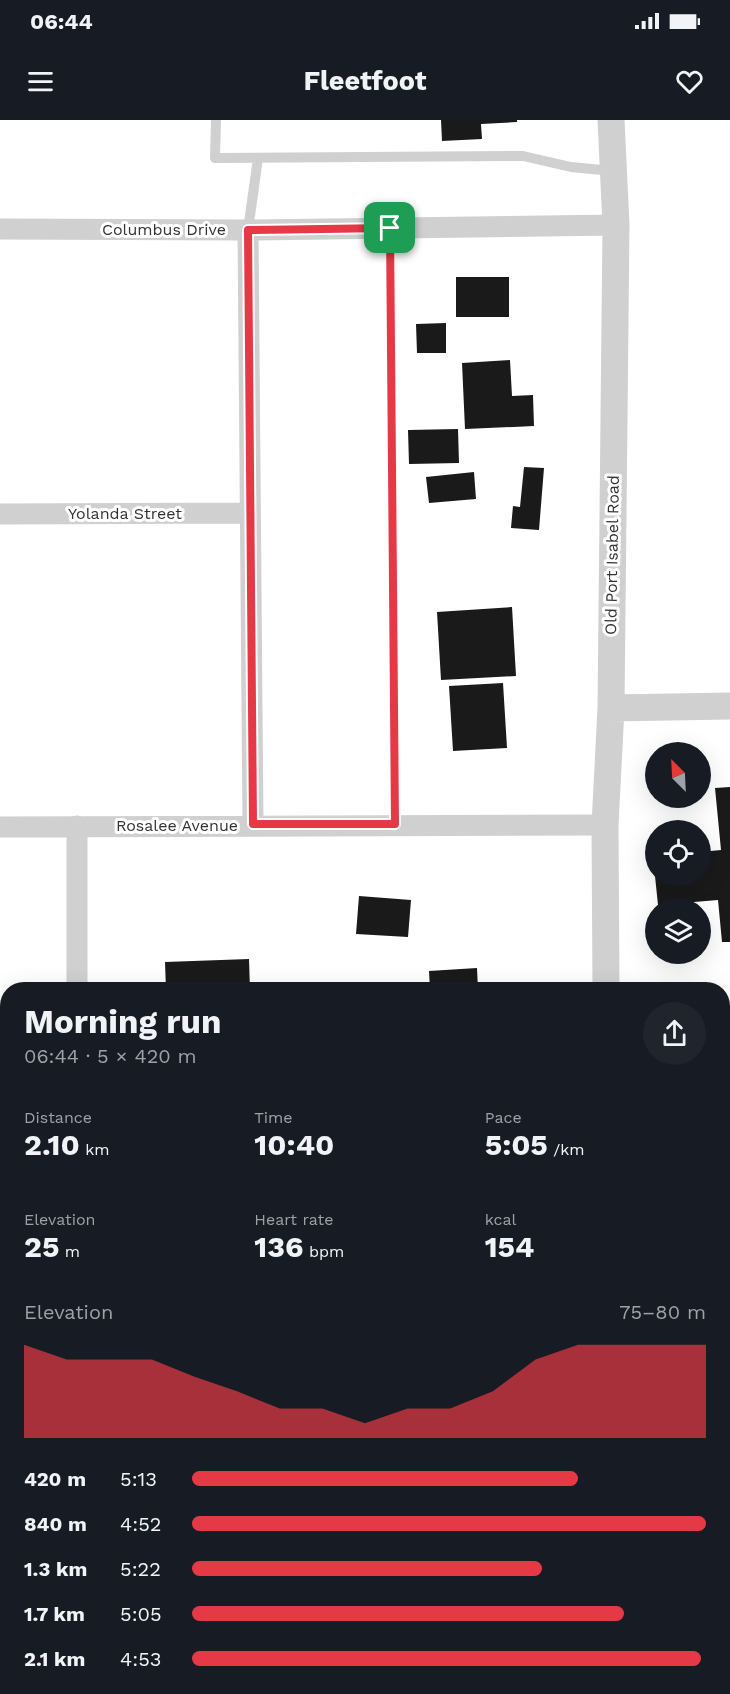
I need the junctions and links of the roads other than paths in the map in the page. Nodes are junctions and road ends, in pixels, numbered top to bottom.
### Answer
1 (216, 120) edge
2 (611, 120) edge
3 (258, 158) junction
4 (613, 171) junction
5 (616, 225) junction
6 (390, 228) junction
7 (0, 229) edge
8 (248, 230) junction
9 (250, 513) junction
10 (0, 514) edge
11 (730, 706) edge
12 (611, 708) junction
13 (253, 824) junction
14 (395, 824) junction
15 (605, 825) junction
16 (0, 826) edge
17 (77, 826) junction
18 (77, 982) edge
19 (606, 982) edge

1 - 3 lane
2 - 4 street, Old Port Isabel Road
3 - 4 lane
3 - 8 lane
4 - 5 street, Old Port Isabel Road
5 - 6 street, Columbus Drive
5 - 12 street, Old Port Isabel Road
6 - 8 street, Columbus Drive
6 - 14 lane
7 - 8 street, Columbus Drive
8 - 9 street
9 - 10 street, Yolanda Street
9 - 13 street
11 - 12 street
12 - 15 street, Old Port Isabel Road
13 - 14 street, Rosalee Avenue
13 - 17 street, Rosalee Avenue
14 - 15 street, Rosalee Avenue
15 - 19 street, Old Port Isabel Road
16 - 17 street, Rosalee Avenue
17 - 18 street

